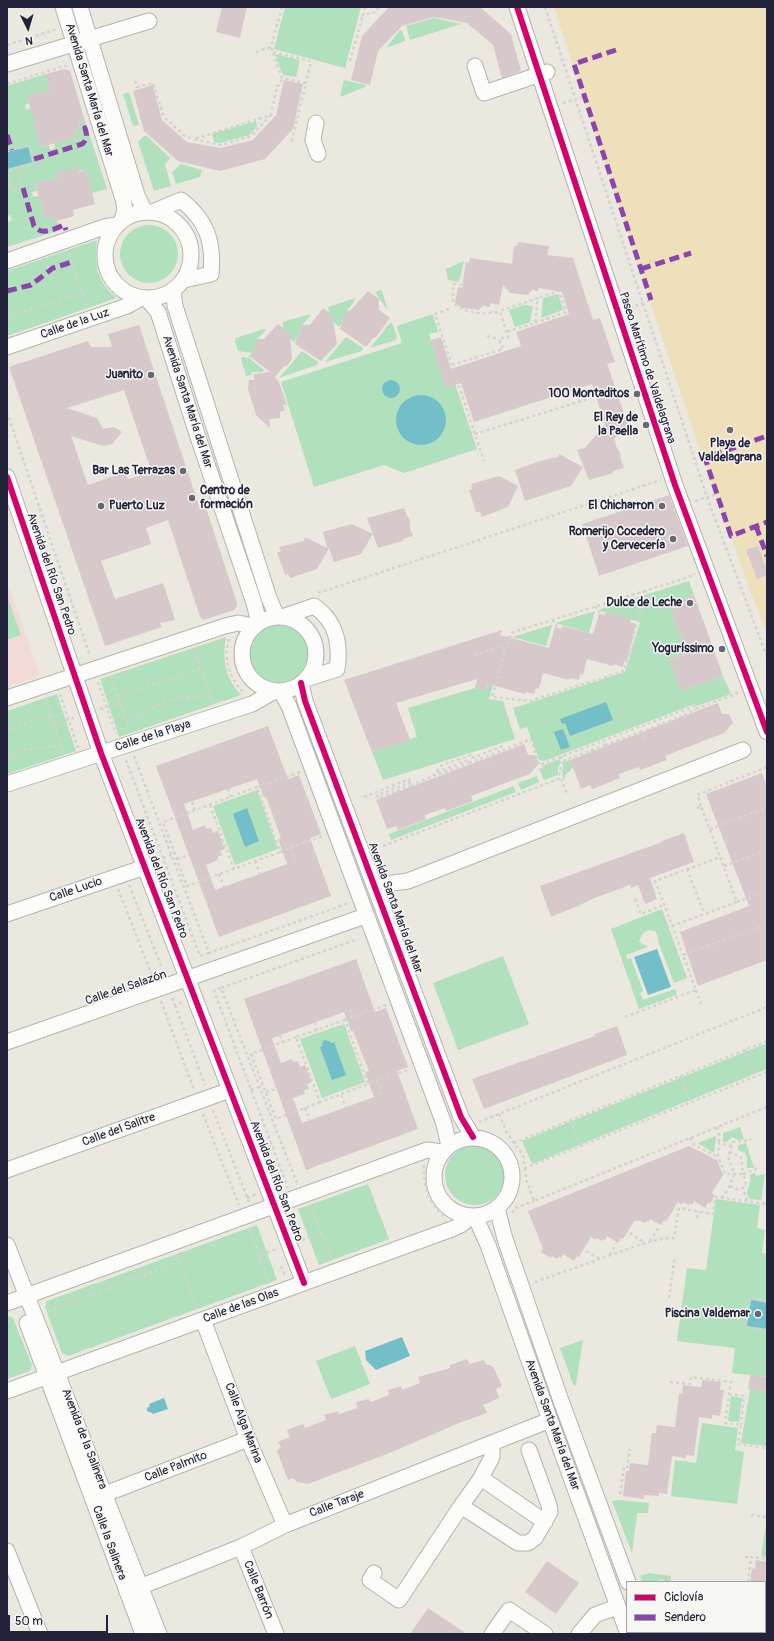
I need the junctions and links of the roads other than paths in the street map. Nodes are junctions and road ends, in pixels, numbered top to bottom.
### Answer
1 (63, 7) edge
2 (80, 7) edge
3 (517, 7) edge
4 (526, 7) edge
5 (148, 21) dead end
6 (90, 39) junction
7 (74, 43) junction
8 (7, 64) edge
9 (475, 66) dead end
10 (543, 73) junction
11 (316, 123) dead end
12 (318, 154) dead end
13 (565, 157) junction
14 (149, 212) junction
15 (120, 222) junction
16 (7, 261) edge
17 (178, 285) junction
18 (144, 298) junction
19 (7, 347) edge
20 (7, 477) edge
21 (280, 617) junction
22 (256, 625) junction
23 (74, 676) junction
24 (304, 681) junction
25 (278, 691) junction
26 (7, 698) edge
27 (767, 709) edge
28 (767, 732) edge
29 (743, 750) dead end
30 (101, 753) junction
31 (7, 784) edge
32 (145, 867) junction
33 (376, 888) junction
34 (7, 914) edge
35 (366, 916) junction
36 (187, 978) junction
37 (7, 1042) edge
38 (230, 1090) junction
39 (473, 1137) junction
40 (445, 1149) junction
41 (7, 1170) edge
42 (274, 1205) junction
43 (497, 1208) junction
44 (474, 1216) junction
45 (7, 1245) edge
46 (7, 1272) edge
47 (304, 1283) junction
48 (17, 1299) edge
49 (200, 1315) junction
50 (52, 1374) junction
51 (7, 1391) edge
52 (550, 1420) junction
53 (248, 1439) junction
54 (492, 1444) junction
55 (528, 1450) dead end
56 (481, 1478) junction
57 (105, 1494) junction
58 (462, 1506) junction
59 (545, 1522) junction
60 (285, 1525) junction
61 (241, 1547) junction
62 (7, 1551) edge
63 (374, 1573) dead end
64 (628, 1581) edge
65 (134, 1590) junction
66 (617, 1606) junction
67 (592, 1628) edge
68 (626, 1629) edge
69 (40, 1634) edge
70 (143, 1634) edge
71 (159, 1634) edge
72 (276, 1634) edge
73 (492, 1634) edge
74 (545, 1634) edge
75 (580, 1634) edge

1 - 7 street, Avenida Santa María del Mar
2 - 6 street, Avenida Santa María del Mar
3 - 10 street, Paseo Marítimo de Valdelagrana
4 - 10 street, Paseo Marítimo de Valdelagrana
5 - 6 street
6 - 7 street
6 - 14 street, Avenida Santa María del Mar
7 - 8 street
7 - 15 street, Avenida Santa María del Mar
9 - 10 street
10 - 13 street, Paseo Marítimo de Valdelagrana
11 - 12 street
13 - 27 street, Paseo Marítimo de Valdelagrana
13 - 28 street, Paseo Marítimo de Valdelagrana
14 - 15 street
14 - 17 street
14 - 17 street
15 - 16 street
15 - 18 street
17 - 18 street
17 - 21 street, Avenida Santa María del Mar
18 - 19 street, Calle de la Luz
18 - 22 street, Avenida Santa María del Mar
20 - 23 street, Avenida del Río San Pedro
21 - 22 street
21 - 24 street
21 - 24 street
22 - 23 street
22 - 25 street
23 - 26 street
23 - 30 street, Avenida del Río San Pedro
24 - 25 street
24 - 33 street, Avenida Santa María del Mar
25 - 30 street, Calle de la Playa
25 - 35 street
29 - 33 street
30 - 31 street, Calle de la Playa
30 - 32 street, Avenida del Río San Pedro
32 - 34 street, Calle Lucio
32 - 36 street, Avenida del Río San Pedro
33 - 39 street, Avenida Santa María del Mar
35 - 36 street, Calle del Salazón
35 - 40 street
36 - 37 street, Calle del Salazón
36 - 38 street, Avenida del Río San Pedro
38 - 41 street, Calle del Salitre
38 - 42 street, Avenida del Río San Pedro
39 - 40 street
39 - 43 street
40 - 42 street
40 - 44 street
42 - 47 street, Avenida del Río San Pedro
42 - 48 street
43 - 44 street
43 - 64 street, Avenida Santa María del Mar
44 - 47 street, Calle de las Olas
44 - 52 street, Avenida Santa María del Mar
45 - 48 street
46 - 48 street, Calle la Salinera
47 - 49 street, Calle de las Olas
48 - 50 street, Calle la Salinera
49 - 50 street, Calle de las Olas
49 - 53 street, Calle Alga Marina
50 - 51 street, Calle de las Olas
50 - 57 street, Avenida de la Salinera
50 - 65 street, Calle la Salinera
52 - 54 street, Calle Taraje
52 - 66 street, Avenida Santa María del Mar
53 - 57 street, Calle Palmito
53 - 60 street, Calle Alga Marina
54 - 56 street
54 - 60 street, Calle Taraje
55 - 59 street
56 - 58 street
56 - 59 street
57 - 65 street, Avenida de la Salinera
58 - 59 street
58 - 63 street
60 - 61 street, Calle Taraje
61 - 65 street, Calle Taraje
61 - 72 street, Calle Barrón
62 - 69 street
65 - 70 street, Calle la Salinera
65 - 71 street, Avenida de la Salinera
66 - 67 street
66 - 68 street, Avenida Santa María del Mar
67 - 75 street
73 - 74 street

